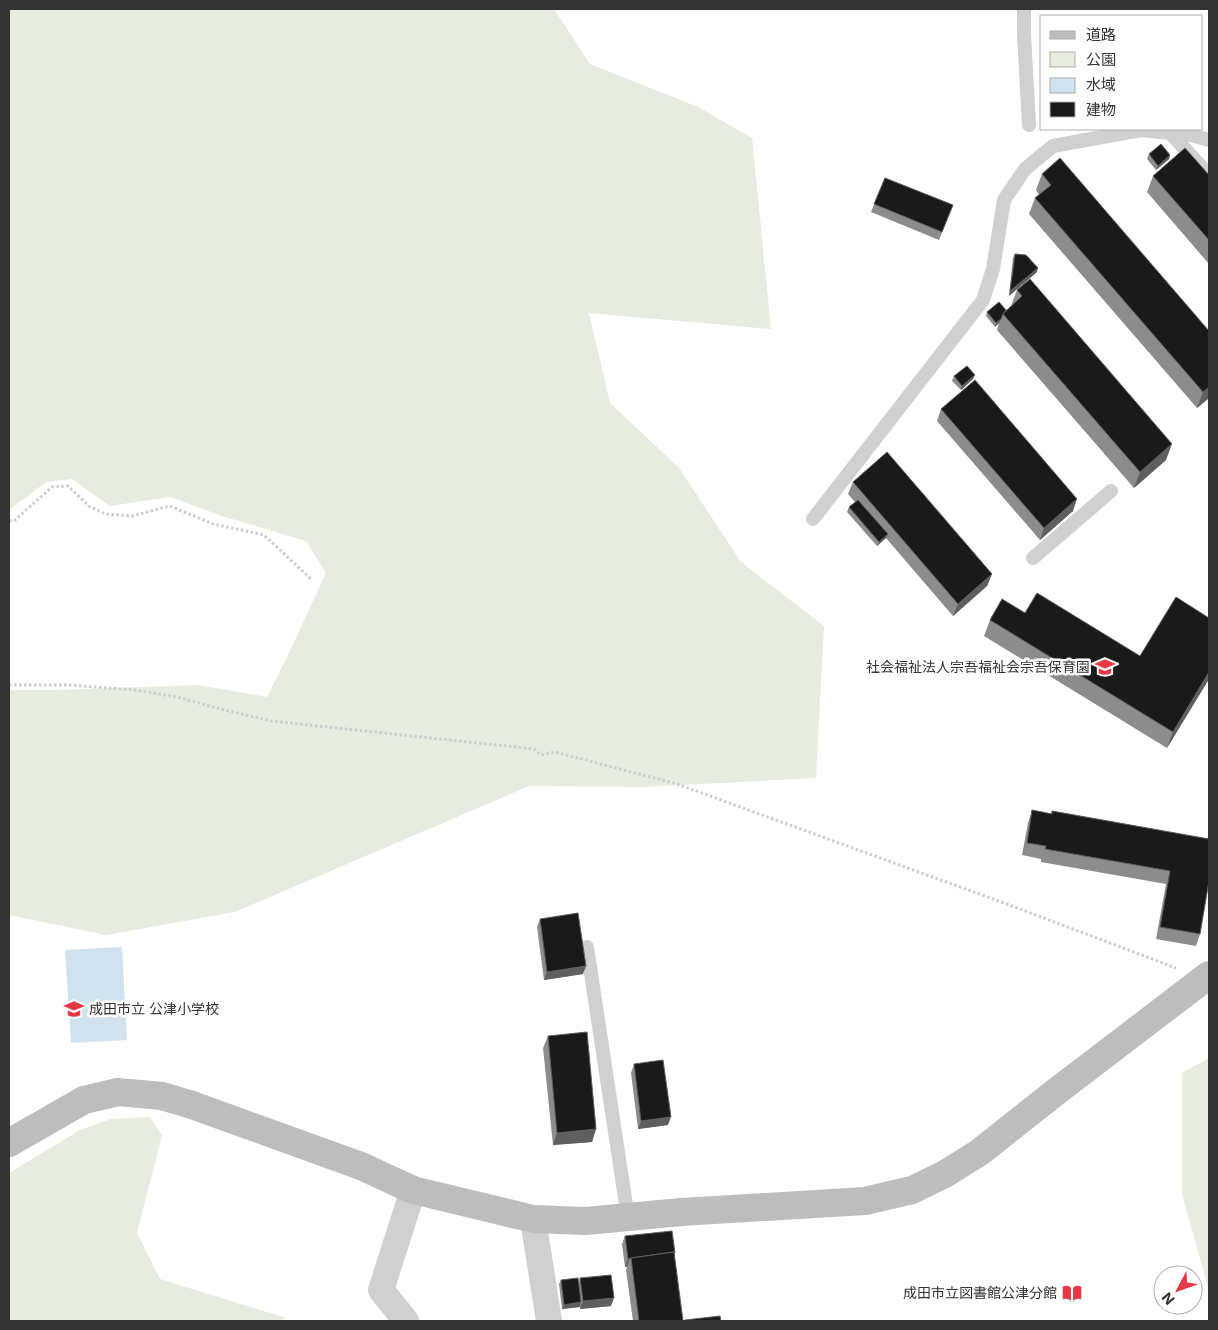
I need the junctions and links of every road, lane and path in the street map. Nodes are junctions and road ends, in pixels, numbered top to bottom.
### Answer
1 (1024, 9) edge
2 (1029, 125) dead end
3 (1170, 132) junction
4 (1209, 140) edge
5 (1209, 175) edge
6 (1111, 490) dead end
7 (813, 519) dead end
8 (9, 521) edge
9 (1032, 558) dead end
10 (312, 580) dead end
11 (9, 685) edge
12 (587, 948) dead end
13 (1207, 977) edge
14 (9, 1143) edge
15 (413, 1190) junction
16 (628, 1218) junction
17 (533, 1219) junction
18 (406, 1321) edge
19 (549, 1321) edge

1 - 2 lane
3 - 4 lane
3 - 5 lane
3 - 7 lane
6 - 9 lane
8 - 10 path
11 - 13 path
12 - 16 lane
13 - 16 street
14 - 15 street
15 - 17 street
15 - 18 street
16 - 17 street
17 - 19 street

